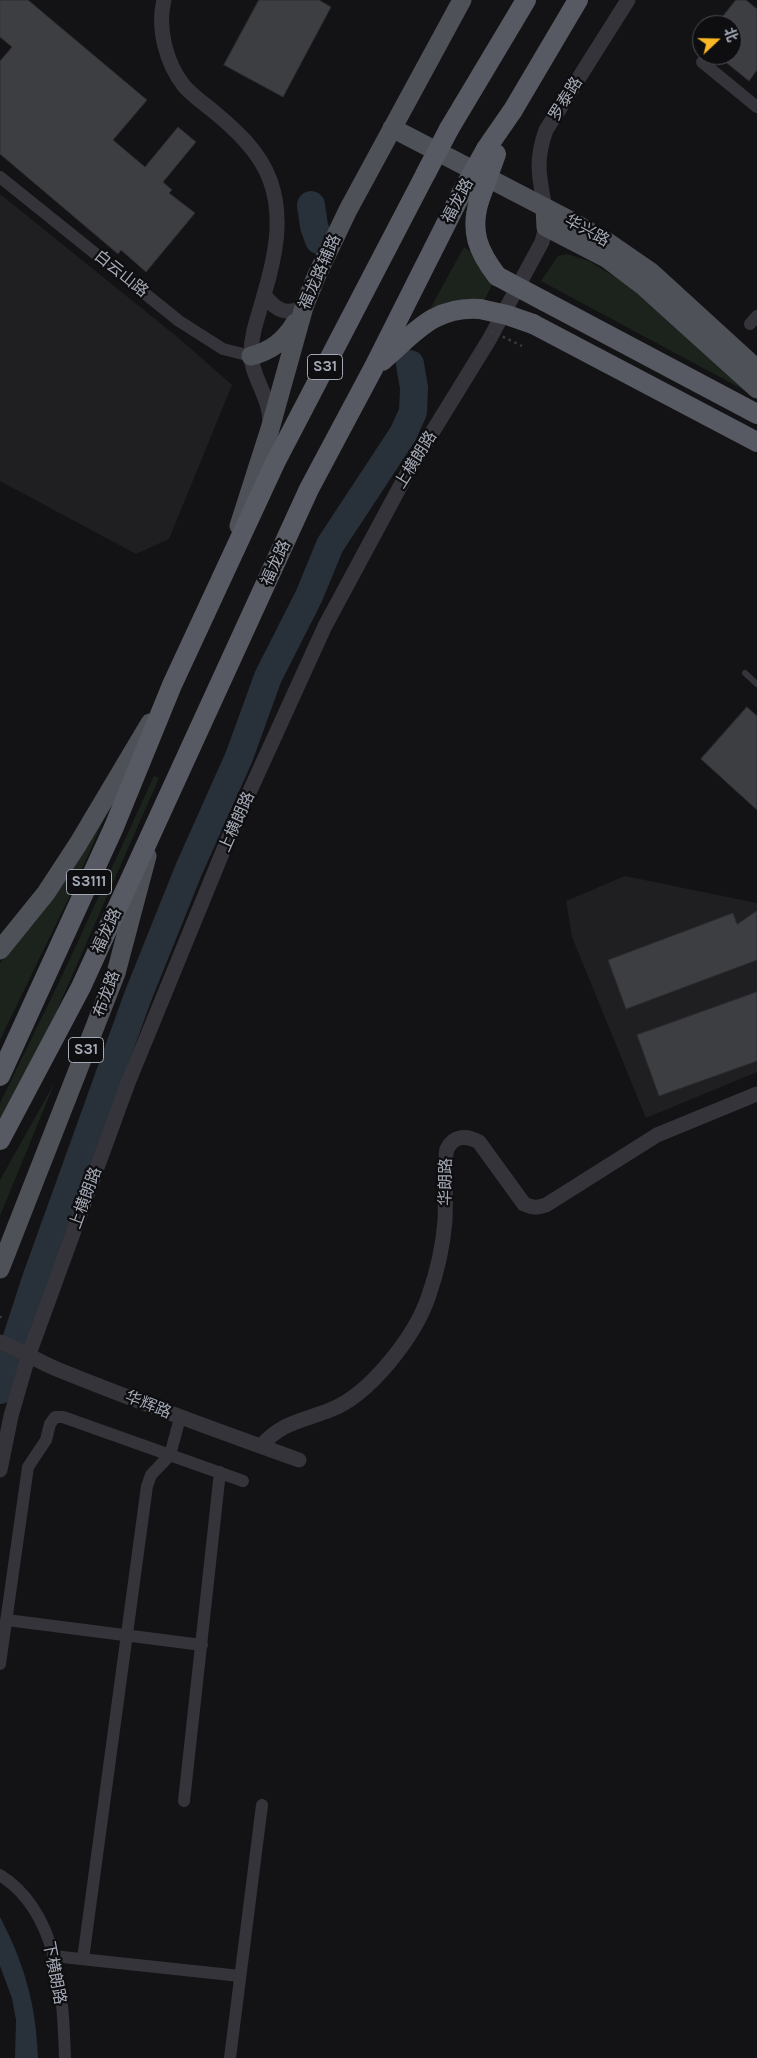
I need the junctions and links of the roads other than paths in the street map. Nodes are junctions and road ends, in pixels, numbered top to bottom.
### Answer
1 (163, 0) edge
2 (462, 0) edge
3 (526, 0) edge
4 (578, 0) edge
5 (628, 0) edge
6 (706, 65) edge
7 (757, 107) edge
8 (392, 128) junction
9 (0, 177) edge
10 (471, 197) junction
11 (545, 208) junction
12 (546, 227) junction
13 (264, 295) junction
14 (304, 307) junction
15 (251, 356) junction
16 (374, 367) junction
17 (757, 369) edge
18 (757, 389) edge
19 (757, 414) edge
20 (270, 429) junction
21 (757, 442) edge
22 (228, 564) junction
23 (745, 673) dead end
24 (757, 684) edge
25 (172, 686) junction
26 (155, 826) junction
27 (0, 950) edge
28 (0, 1076) edge
29 (757, 1094) edge
30 (0, 1140) edge
31 (0, 1269) edge
32 (14, 1348) edge
33 (180, 1418) junction
34 (261, 1446) junction
35 (170, 1455) junction
36 (299, 1460) dead end
37 (0, 1470) edge
38 (220, 1472) junction
39 (243, 1481) dead end
40 (7, 1620) junction
41 (126, 1635) junction
42 (202, 1645) junction
43 (0, 1664) edge
44 (184, 1801) dead end
45 (262, 1805) dead end
46 (0, 1875) edge
47 (53, 1956) junction
48 (83, 1959) junction
49 (240, 1976) junction
50 (65, 2058) edge
51 (230, 2058) edge

1 - 13 street
2 - 8 main road, 福龙路辅路
3 - 22 highway, S31, bridge
4 - 10 highway, 福龙路 / S31, bridge
5 - 11 street, 罗泰路
6 - 7 street
8 - 11 main road, 华兴路
8 - 14 main road, 福龙路辅路
9 - 15 street, 白云山路
10 - 16 highway, 福龙路 / S31
10 - 19 highway, bridge
11 - 12 main road, 上横朗路
11 - 17 main road, 华兴路
12 - 18 main road, 华兴路
12 - 32 street, 上横朗路
13 - 14 street
13 - 15 street
14 - 15 main road
14 - 20 main road, 福龙路辅路
15 - 20 street
16 - 21 highway, bridge
16 - 26 highway, 福龙路 / S31
20 - 22 main road, 福龙路辅路
22 - 25 highway, S31
23 - 24 lane
25 - 27 main road, S31
25 - 28 highway, S3111
26 - 30 highway, 福龙路 / S3111
26 - 31 main road, 布龙路 / S31
29 - 34 street, 华朗路
32 - 33 street, 华辉路
32 - 37 street, 上横朗路
33 - 34 street, 华辉路
33 - 35 street
34 - 36 street, 华辉路
35 - 38 street
35 - 40 street
35 - 41 street
38 - 39 street
38 - 42 street
40 - 41 street
40 - 43 street
41 - 42 street
41 - 48 street
42 - 44 street
45 - 49 street
46 - 47 street, 下横朗路
47 - 48 street
47 - 50 street, 下横朗路
48 - 49 street
49 - 51 street

